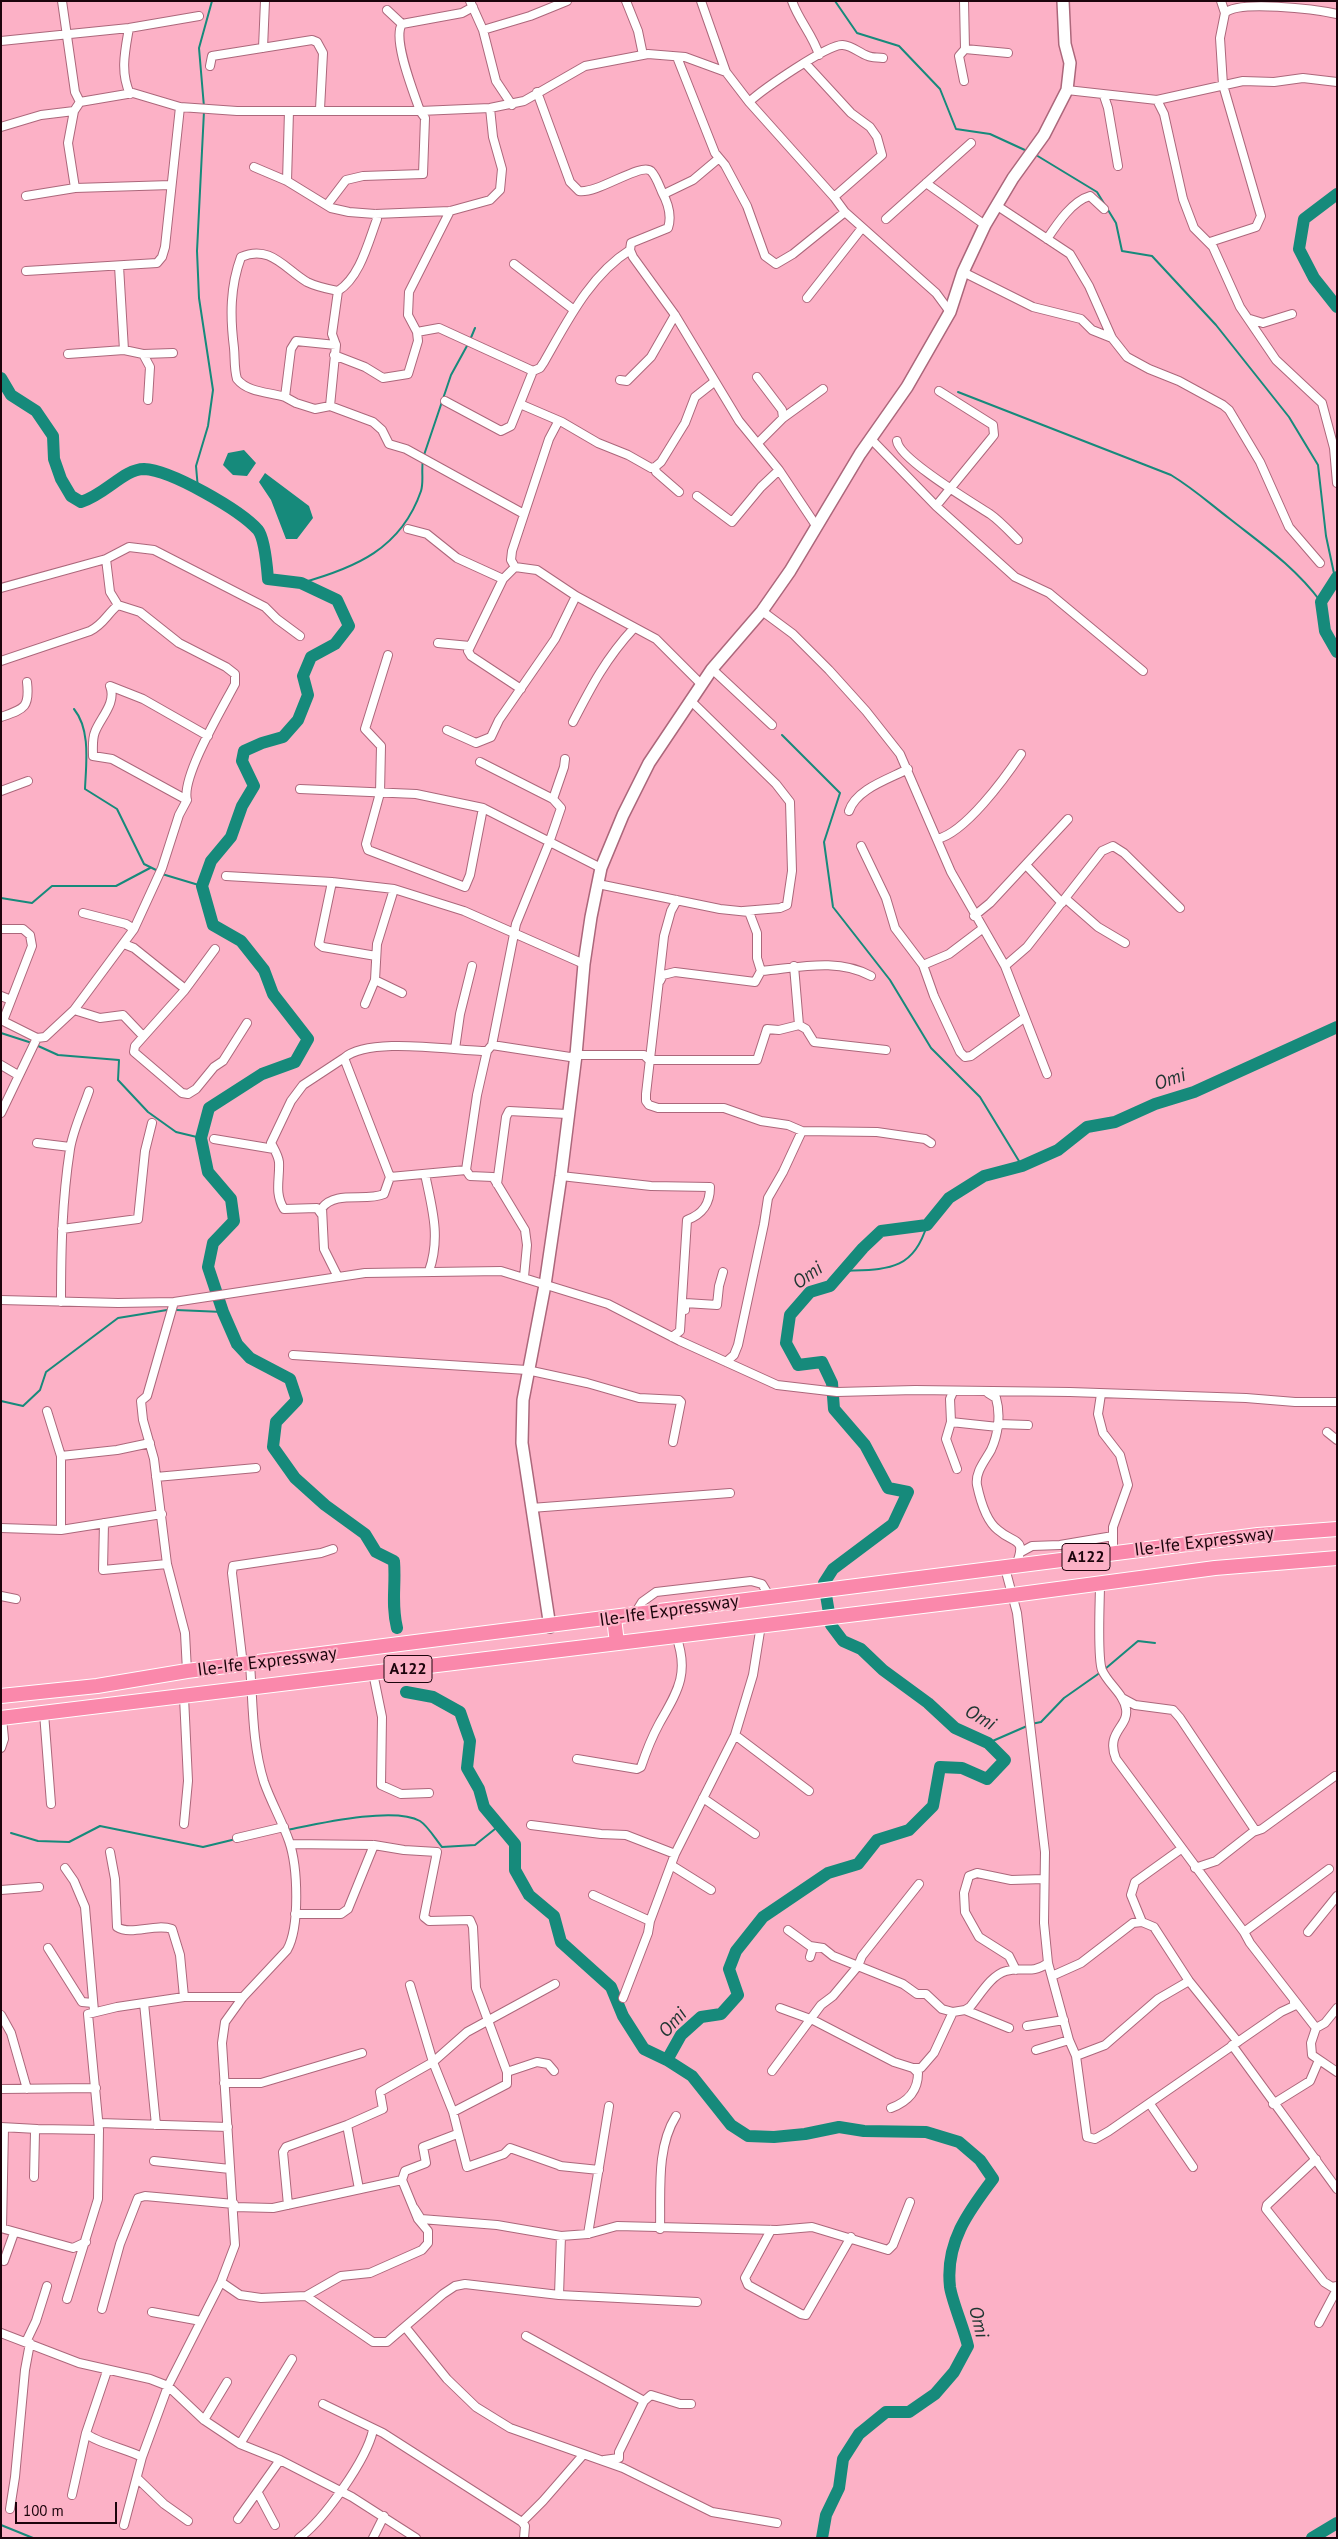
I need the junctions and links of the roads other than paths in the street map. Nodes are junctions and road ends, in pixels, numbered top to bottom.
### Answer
1 (62, 1) edge
2 (265, 1) edge
3 (567, 1) edge
4 (626, 1) edge
5 (701, 1) edge
6 (792, 1) edge
7 (964, 1) edge
8 (1063, 1) edge
9 (1221, 1) edge
10 (556, 3) edge
11 (472, 4) edge
12 (387, 10) dead end
13 (1224, 13) junction
14 (1337, 14) edge
15 (199, 16) dead end
16 (402, 24) junction
17 (129, 28) junction
18 (483, 30) junction
19 (67, 36) junction
20 (1, 41) edge
21 (263, 48) junction
22 (965, 49) junction
23 (1008, 53) dead end
24 (643, 55) junction
25 (819, 55) junction
26 (677, 56) junction
27 (883, 58) dead end
28 (806, 64) junction
29 (210, 66) dead end
30 (726, 72) junction
31 (964, 81) dead end
32 (1337, 82) edge
33 (1223, 85) junction
34 (1067, 90) junction
35 (537, 92) junction
36 (130, 94) junction
37 (1104, 96) junction
38 (1157, 100) junction
39 (80, 102) junction
40 (749, 102) junction
41 (512, 105) junction
42 (180, 107) junction
43 (490, 108) junction
44 (320, 109) junction
45 (74, 111) junction
46 (289, 111) junction
47 (420, 111) junction
48 (1, 127) edge
49 (971, 143) dead end
50 (718, 159) junction
51 (254, 166) dead end
52 (1118, 166) dead end
53 (287, 181) junction
54 (926, 183) junction
55 (171, 185) junction
56 (75, 188) junction
57 (664, 194) junction
58 (26, 196) dead end
59 (834, 197) junction
60 (996, 205) junction
61 (327, 206) junction
62 (1104, 209) dead end
63 (450, 211) junction
64 (845, 212) junction
65 (375, 214) junction
66 (886, 219) dead end
67 (985, 225) junction
68 (862, 228) junction
69 (1047, 239) junction
70 (1210, 242) junction
71 (630, 250) junction
72 (514, 264) dead end
73 (119, 266) junction
74 (26, 271) dead end
75 (963, 272) junction
76 (338, 291) junction
77 (807, 298) dead end
78 (574, 310) junction
79 (950, 312) junction
80 (1292, 314) dead end
81 (675, 315) junction
82 (1246, 316) junction
83 (417, 332) junction
84 (1112, 338) junction
85 (336, 345) junction
86 (124, 350) junction
87 (173, 353) dead end
88 (68, 354) dead end
89 (143, 354) junction
90 (334, 355) junction
91 (533, 372) junction
92 (757, 377) dead end
93 (620, 380) dead end
94 (714, 382) junction
95 (823, 389) dead end
96 (939, 391) dead end
97 (285, 397) junction
98 (148, 400) dead end
99 (445, 401) dead end
100 (520, 404) junction
101 (330, 406) junction
102 (783, 418) junction
103 (558, 422) junction
104 (870, 438) junction
105 (897, 442) dead end
106 (758, 443) junction
107 (655, 468) junction
108 (779, 470) junction
109 (1337, 483) edge
110 (950, 490) junction
111 (679, 492) dead end
112 (697, 496) dead end
113 (936, 506) junction
114 (524, 514) junction
115 (817, 527) junction
116 (408, 529) dead end
117 (1018, 540) dead end
118 (106, 558) junction
119 (1320, 563) dead end
120 (515, 567) junction
121 (503, 579) junction
122 (1, 588) edge
123 (576, 596) junction
124 (118, 605) junction
125 (762, 611) junction
126 (634, 628) junction
127 (300, 636) dead end
128 (438, 643) dead end
129 (470, 646) junction
130 (388, 655) dead end
131 (1, 661) edge
132 (712, 669) junction
133 (1144, 671) dead end
134 (28, 682) dead end
135 (702, 684) junction
136 (521, 689) junction
137 (690, 700) junction
138 (1, 717) edge
139 (573, 722) dead end
140 (772, 724) dead end
141 (447, 730) dead end
142 (208, 736) junction
143 (1021, 754) dead end
144 (565, 759) dead end
145 (480, 762) dead end
146 (908, 769) junction
147 (28, 781) dead end
148 (300, 790) dead end
149 (1, 791) edge
150 (380, 793) junction
151 (553, 799) junction
152 (187, 800) junction
153 (483, 808) junction
154 (849, 811) dead end
155 (1068, 819) dead end
156 (937, 839) junction
157 (549, 843) junction
158 (861, 846) dead end
159 (1026, 865) junction
160 (601, 868) junction
161 (226, 876) dead end
162 (332, 882) junction
163 (598, 884) junction
164 (394, 889) junction
165 (667, 898) junction
166 (677, 900) junction
167 (1064, 901) junction
168 (1180, 908) dead end
169 (671, 911) junction
170 (736, 911) junction
171 (83, 913) dead end
172 (974, 916) junction
173 (1, 929) edge
174 (134, 929) junction
175 (982, 929) junction
176 (514, 934) junction
177 (1125, 943) dead end
178 (124, 944) junction
179 (215, 948) dead end
180 (376, 956) junction
181 (584, 964) junction
182 (923, 965) junction
183 (472, 966) dead end
184 (794, 966) junction
185 (1005, 966) junction
186 (661, 970) junction
187 (761, 970) junction
188 (675, 972) junction
189 (872, 976) dead end
190 (375, 980) junction
191 (659, 983) junction
192 (184, 988) junction
193 (402, 993) dead end
194 (1, 996) edge
195 (11, 1000) junction
196 (365, 1004) dead end
197 (74, 1010) junction
198 (1024, 1018) junction
199 (3, 1022) edge
200 (247, 1023) dead end
201 (799, 1025) junction
202 (143, 1036) junction
203 (35, 1042) junction
204 (489, 1048) junction
205 (455, 1049) junction
206 (886, 1050) dead end
207 (576, 1055) junction
208 (344, 1058) junction
209 (649, 1060) junction
210 (1, 1065) edge
211 (1047, 1074) dead end
212 (18, 1075) junction
213 (89, 1090) dead end
214 (1, 1113) edge
215 (567, 1114) junction
216 (152, 1122) dead end
217 (802, 1131) junction
218 (214, 1139) dead end
219 (37, 1143) dead end
220 (930, 1143) dead end
221 (70, 1147) junction
222 (274, 1150) junction
223 (466, 1170) junction
224 (425, 1174) junction
225 (561, 1176) junction
226 (390, 1177) junction
227 (497, 1184) junction
228 (322, 1215) junction
229 (62, 1229) junction
230 (429, 1271) junction
231 (723, 1272) dead end
232 (338, 1277) junction
233 (524, 1277) junction
234 (545, 1285) junction
235 (1, 1300) edge
236 (61, 1302) junction
237 (174, 1302) junction
238 (680, 1319) junction
239 (672, 1337) junction
240 (293, 1355) dead end
241 (726, 1362) junction
242 (527, 1370) junction
243 (986, 1392) junction
244 (1009, 1392) junction
245 (949, 1394) junction
246 (1101, 1394) junction
247 (1337, 1402) edge
248 (998, 1403) junction
249 (47, 1411) dead end
250 (951, 1422) junction
251 (1028, 1424) dead end
252 (998, 1425) junction
253 (1327, 1432) dead end
254 (1337, 1440) edge
255 (673, 1442) dead end
256 (150, 1443) junction
257 (61, 1456) junction
258 (256, 1468) dead end
259 (957, 1469) dead end
260 (156, 1477) junction
261 (730, 1494) dead end
262 (532, 1508) junction
263 (162, 1514) junction
264 (104, 1523) junction
265 (1, 1528) edge
266 (1337, 1529) edge
267 (61, 1530) junction
268 (1113, 1536) junction
269 (333, 1549) dead end
270 (1021, 1552) junction
271 (1113, 1553) junction
272 (1337, 1558) edge
273 (167, 1564) junction
274 (1010, 1567) junction
275 (1100, 1584) junction
276 (1013, 1595) junction
277 (1, 1596) edge
278 (770, 1597) junction
279 (16, 1599) dead end
280 (634, 1615) junction
281 (614, 1618) junction
282 (761, 1625) junction
283 (550, 1627) junction
284 (676, 1636) junction
285 (617, 1643) junction
286 (335, 1654) junction
287 (246, 1665) junction
288 (187, 1672) junction
289 (373, 1673) junction
290 (344, 1676) junction
291 (252, 1688) junction
292 (1, 1696) edge
293 (184, 1697) junction
294 (1122, 1698) junction
295 (44, 1713) junction
296 (2, 1718) edge
297 (735, 1735) junction
298 (1, 1748) edge
299 (577, 1759) dead end
300 (1335, 1776) dead end
301 (810, 1791) dead end
302 (429, 1793) dead end
303 (703, 1798) junction
304 (51, 1804) dead end
305 (184, 1824) dead end
306 (531, 1825) dead end
307 (284, 1829) junction
308 (1256, 1830) junction
309 (755, 1834) dead end
310 (237, 1838) dead end
311 (290, 1844) junction
312 (374, 1845) junction
313 (1181, 1850) junction
314 (110, 1852) dead end
315 (675, 1854) junction
316 (671, 1865) junction
317 (65, 1868) dead end
318 (1195, 1868) junction
319 (1329, 1869) dead end
320 (1044, 1879) junction
321 (919, 1884) dead end
322 (39, 1887) dead end
323 (1, 1890) edge
324 (711, 1890) dead end
325 (593, 1894) dead end
326 (1337, 1896) edge
327 (295, 1914) junction
328 (650, 1921) junction
329 (1142, 1922) junction
330 (788, 1930) dead end
331 (1244, 1932) junction
332 (1308, 1932) dead end
333 (813, 1946) junction
334 (48, 1948) dead end
335 (810, 1957) dead end
336 (1048, 1963) junction
337 (858, 1966) junction
338 (1016, 1970) junction
339 (1052, 1976) junction
340 (1189, 1981) junction
341 (555, 1984) dead end
342 (410, 1986) dead end
343 (184, 1997) junction
344 (243, 1997) junction
345 (623, 1998) dead end
346 (1294, 2002) junction
347 (144, 2003) junction
348 (94, 2007) junction
349 (780, 2008) dead end
350 (1337, 2008) edge
351 (965, 2010) junction
352 (953, 2012) junction
353 (1, 2015) edge
354 (812, 2020) junction
355 (1064, 2020) junction
356 (487, 2023) junction
357 (1027, 2026) dead end
358 (1009, 2028) dead end
359 (1316, 2028) junction
360 (1069, 2040) junction
361 (1235, 2044) junction
362 (1036, 2050) dead end
363 (362, 2053) dead end
364 (1076, 2056) junction
365 (1319, 2060) junction
366 (433, 2062) junction
367 (913, 2068) junction
368 (554, 2071) dead end
369 (772, 2071) dead end
370 (507, 2072) junction
371 (1337, 2072) edge
372 (224, 2083) junction
373 (96, 2088) junction
374 (1, 2089) edge
375 (27, 2089) junction
376 (1150, 2104) junction
377 (1273, 2104) junction
378 (609, 2106) dead end
379 (891, 2108) dead end
380 (453, 2112) junction
381 (676, 2116) dead end
382 (156, 2125) junction
383 (347, 2125) junction
384 (99, 2126) junction
385 (228, 2127) junction
386 (3, 2128) edge
387 (38, 2129) junction
388 (457, 2134) junction
389 (1316, 2159) junction
390 (154, 2162) dead end
391 (1193, 2167) dead end
392 (230, 2169) junction
393 (599, 2170) junction
394 (34, 2177) dead end
395 (402, 2180) junction
396 (359, 2189) junction
397 (1337, 2189) edge
398 (910, 2202) dead end
399 (234, 2205) junction
400 (288, 2205) junction
401 (414, 2208) junction
402 (2, 2228) edge
403 (660, 2228) junction
404 (771, 2230) junction
405 (14, 2233) junction
406 (588, 2234) junction
407 (561, 2236) junction
408 (850, 2237) junction
409 (86, 2242) junction
410 (4, 2261) dead end
411 (221, 2282) junction
412 (47, 2286) dead end
413 (1337, 2287) edge
414 (560, 2295) junction
415 (306, 2296) junction
416 (67, 2299) dead end
417 (697, 2302) dead end
418 (102, 2309) dead end
419 (152, 2312) dead end
420 (201, 2321) junction
421 (1319, 2323) dead end
422 (406, 2328) junction
423 (1, 2333) edge
424 (526, 2336) dead end
425 (28, 2342) junction
426 (292, 2359) dead end
427 (107, 2371) junction
428 (227, 2382) dead end
429 (168, 2386) junction
430 (644, 2401) junction
431 (323, 2404) dead end
432 (691, 2404) dead end
433 (204, 2420) junction
434 (373, 2430) junction
435 (86, 2434) junction
436 (240, 2444) junction
437 (583, 2455) junction
438 (142, 2457) junction
439 (595, 2459) junction
440 (280, 2460) junction
441 (138, 2479) junction
442 (341, 2491) junction
443 (258, 2493) junction
444 (72, 2495) dead end
445 (10, 2508) dead end
446 (384, 2516) junction
447 (238, 2519) dead end
448 (188, 2521) dead end
449 (522, 2522) junction
450 (124, 2524) dead end
451 (777, 2524) dead end
452 (275, 2525) dead end
453 (299, 2538) edge
454 (373, 2538) edge
455 (416, 2538) edge
456 (524, 2538) edge

1 - 19 street
2 - 21 street
3 - 10 street
4 - 24 street
5 - 30 street
6 - 25 street
7 - 22 street
8 - 34 street
9 - 13 street
10 - 18 street
11 - 16 street
11 - 18 street
12 - 16 street
13 - 14 street
13 - 33 street
15 - 17 street
16 - 47 street
17 - 19 street
17 - 36 street
18 - 41 street
19 - 20 street
19 - 39 street
21 - 29 street
21 - 44 street
22 - 23 street
22 - 31 street
24 - 26 street
24 - 35 street
25 - 27 street
25 - 28 street
26 - 30 street
26 - 50 street
28 - 40 street
28 - 59 street
30 - 40 street
32 - 33 street
33 - 38 street
33 - 70 street
34 - 37 street
34 - 60 street
35 - 41 street
35 - 57 street
36 - 39 street
36 - 42 street
37 - 38 street
37 - 52 street
38 - 70 street
39 - 45 street
40 - 59 street
41 - 43 street
42 - 46 street
42 - 55 street
43 - 47 street
43 - 63 street
44 - 46 street
44 - 47 street
45 - 48 street
45 - 56 street
46 - 53 street
47 - 61 street
49 - 54 street
50 - 57 street
50 - 64 street
51 - 53 street
53 - 61 street
54 - 66 street
54 - 67 street
55 - 56 street
55 - 73 street
56 - 58 street
57 - 71 street
59 - 64 street
60 - 67 street
60 - 69 street
61 - 65 street
62 - 69 street
63 - 65 street
63 - 83 street
64 - 68 street
65 - 76 street
67 - 75 street
68 - 77 street
68 - 79 street
69 - 84 street
70 - 82 street
71 - 78 street
71 - 81 street
72 - 78 street
73 - 74 street
73 - 86 street
75 - 79 street
75 - 84 street
76 - 85 street
76 - 97 street
78 - 91 street
79 - 104 street
80 - 82 street
81 - 93 street
81 - 94 street
82 - 109 street
83 - 90 street
83 - 91 street
84 - 119 street
85 - 90 street
85 - 97 street
86 - 88 street
86 - 89 street
87 - 89 street
89 - 98 street
90 - 101 street
91 - 100 street
92 - 102 street
94 - 106 street
94 - 107 street
95 - 102 street
96 - 110 street
97 - 101 street
99 - 100 street
100 - 103 street
101 - 114 street
102 - 106 street
103 - 107 street
103 - 114 street
104 - 113 street
104 - 115 street
105 - 110 street
106 - 108 street
107 - 111 street
108 - 112 street
108 - 115 street
110 - 113 street
110 - 117 street
113 - 133 street
114 - 120 street
115 - 125 street
116 - 121 street
118 - 122 street
118 - 124 street
118 - 127 street
120 - 121 street
120 - 123 street
121 - 129 street
123 - 126 street
123 - 136 street
124 - 131 street
124 - 142 street
125 - 132 street
125 - 146 street
126 - 135 street
126 - 139 street
128 - 129 street
129 - 136 street
130 - 150 street
132 - 135 street
132 - 140 street
134 - 138 street
135 - 137 street
136 - 141 street
137 - 160 street
137 - 170 street
142 - 152 street
142 - 152 street
143 - 156 street
144 - 151 street
145 - 151 street
146 - 154 street
146 - 156 street
147 - 149 street
148 - 150 street
150 - 153 street
150 - 153 street
151 - 157 street
152 - 174 street
153 - 157 street
155 - 159 street
156 - 172 street
157 - 160 street
157 - 176 street
158 - 182 street
159 - 167 street
159 - 172 street
160 - 163 street
161 - 162 street
162 - 164 street
162 - 180 street
163 - 165 street
163 - 181 street
164 - 176 street
164 - 180 street
165 - 166 street
165 - 169 street
166 - 169 street
166 - 170 street
167 - 168 street
167 - 177 street
167 - 185 street
169 - 186 street
170 - 187 street
171 - 174 street
172 - 175 street
173 - 195 street
174 - 178 street
175 - 182 street
175 - 185 street
176 - 181 street
176 - 204 street
178 - 192 street
178 - 197 street
179 - 192 street
180 - 190 street
181 - 207 street
182 - 198 street
183 - 205 street
184 - 187 street
184 - 189 street
184 - 201 street
185 - 198 street
186 - 188 street
186 - 191 street
187 - 188 street
188 - 191 street
190 - 193 street
190 - 196 street
191 - 209 street
192 - 202 street
194 - 195 street
195 - 199 street
197 - 202 street
197 - 203 street
198 - 211 street
199 - 203 street
200 - 202 street
201 - 206 street
201 - 209 street
203 - 212 street
204 - 205 street
204 - 207 street
204 - 223 street
205 - 208 street
207 - 209 street
207 - 215 street
208 - 222 street
208 - 226 street
209 - 217 street
210 - 212 street
212 - 214 street
213 - 221 street
215 - 225 street
215 - 227 street
216 - 229 street
217 - 220 street
217 - 241 street
218 - 222 street
219 - 221 street
221 - 229 street
222 - 228 street
223 - 224 street
223 - 227 street
224 - 226 street
224 - 230 street
225 - 234 street
225 - 238 street
226 - 228 street
227 - 233 street
228 - 232 street
229 - 236 street
230 - 232 street
230 - 233 street
231 - 238 street
232 - 237 street
233 - 234 street
234 - 239 street
234 - 242 street
235 - 236 street
236 - 237 street
237 - 256 street
238 - 239 street
239 - 241 street
240 - 242 street
241 - 245 street
242 - 255 street
242 - 262 street
243 - 244 street
243 - 245 street
243 - 248 street
244 - 246 street
244 - 248 street
245 - 250 street
246 - 247 street
246 - 268 street
248 - 252 street
249 - 257 street
250 - 252 street
250 - 259 street
251 - 252 street
252 - 270 street
253 - 254 street
256 - 257 street
256 - 260 street
257 - 267 street
258 - 260 street
260 - 263 street
261 - 262 street
262 - 283 street
263 - 264 street
263 - 273 street
264 - 267 street
264 - 273 street
265 - 267 street
266 - 271 highway, Ile-Ife Expressway / A122
268 - 270 street
268 - 271 street
269 - 287 street
270 - 274 street
271 - 274 highway, Ile-Ife Expressway / A122
272 - 275 highway, Ile-Ife Expressway / A122
273 - 288 street
274 - 276 street
274 - 278 highway, Ile-Ife Expressway / A122
275 - 276 highway, Ile-Ife Expressway / A122
275 - 294 street
276 - 282 highway, Ile-Ife Expressway / A122
276 - 320 street
277 - 279 street
278 - 280 highway, Ile-Ife Expressway / A122
278 - 280 street
280 - 281 highway, Ile-Ife Expressway / A122
281 - 283 highway, Ile-Ife Expressway / A122
281 - 285 highway
282 - 284 highway, Ile-Ife Expressway / A122
282 - 297 street
283 - 286 highway, Ile-Ife Expressway / A122
284 - 285 highway, Ile-Ife Expressway / A122
284 - 299 street
285 - 289 highway, Ile-Ife Expressway / A122
286 - 287 highway, Ile-Ife Expressway / A122
286 - 290 highway
287 - 288 highway, Ile-Ife Expressway / A122
287 - 291 street
288 - 292 highway, Ile-Ife Expressway / A122
289 - 290 highway, Ile-Ife Expressway / A122
289 - 302 street
290 - 291 highway, Ile-Ife Expressway / A122
291 - 293 highway, Ile-Ife Expressway / A122
291 - 307 street
293 - 295 highway, Ile-Ife Expressway / A122
293 - 305 street
294 - 308 street
294 - 313 street
295 - 296 highway, Ile-Ife Expressway / A122
295 - 304 street
296 - 298 street
297 - 301 street
297 - 303 street
300 - 308 street
303 - 309 street
303 - 315 street
306 - 315 street
307 - 310 street
307 - 311 street
308 - 318 street
311 - 312 street
311 - 327 street
312 - 327 street
312 - 356 street
313 - 318 street
313 - 329 street
314 - 343 street
315 - 316 street
316 - 324 street
316 - 328 street
317 - 348 street
318 - 331 street
319 - 331 street
320 - 336 street
320 - 338 street
321 - 337 street
322 - 323 street
325 - 328 street
326 - 332 street
327 - 344 street
328 - 345 street
329 - 339 street
329 - 340 street
330 - 333 street
331 - 346 street
333 - 335 street
333 - 337 street
334 - 348 street
336 - 338 street
336 - 339 street
337 - 352 street
337 - 354 street
338 - 351 street
339 - 355 street
340 - 361 street
340 - 364 street
341 - 356 street
342 - 366 street
343 - 344 street
343 - 347 street
344 - 372 street
346 - 359 street
346 - 361 street
347 - 348 street
347 - 382 street
348 - 373 street
349 - 354 street
350 - 359 street
351 - 352 street
351 - 358 street
352 - 367 street
353 - 375 street
354 - 367 street
354 - 369 street
355 - 357 street
355 - 360 street
356 - 366 street
356 - 370 street
359 - 365 street
360 - 362 street
360 - 364 street
361 - 376 street
361 - 377 street
363 - 372 street
364 - 376 street
365 - 371 street
365 - 377 street
366 - 380 street
366 - 383 street
367 - 379 street
368 - 370 street
370 - 380 street
372 - 385 street
373 - 375 street
373 - 384 street
374 - 375 street
376 - 391 street
377 - 389 street
378 - 393 street
380 - 388 street
381 - 403 street
382 - 384 street
382 - 385 street
383 - 396 street
383 - 400 street
384 - 387 street
384 - 409 street
385 - 392 street
386 - 387 street
386 - 402 street
387 - 394 street
388 - 393 street
388 - 395 street
389 - 397 street
389 - 413 street
390 - 392 street
392 - 399 street
393 - 406 street
395 - 396 street
395 - 401 street
396 - 400 street
398 - 408 street
399 - 400 street
399 - 411 street
399 - 418 street
401 - 407 street
401 - 415 street
402 - 405 street
403 - 404 street
403 - 406 street
404 - 408 street
404 - 408 street
405 - 409 street
405 - 410 street
406 - 407 street
407 - 414 street
409 - 416 street
411 - 415 street
411 - 420 street
412 - 425 street
413 - 421 street
414 - 417 street
414 - 422 street
415 - 422 street
419 - 420 street
420 - 429 street
422 - 437 street
423 - 425 street
424 - 430 street
425 - 427 street
425 - 445 street
426 - 436 street
427 - 429 street
427 - 435 street
428 - 433 street
429 - 433 street
429 - 438 street
430 - 432 street
430 - 439 street
431 - 434 street
433 - 436 street
434 - 442 street
434 - 449 street
435 - 438 street
435 - 444 street
436 - 440 street
437 - 439 street
437 - 449 street
438 - 441 street
439 - 451 street
440 - 442 street
440 - 443 street
441 - 448 street
441 - 450 street
442 - 446 street
442 - 453 street
443 - 447 street
443 - 452 street
446 - 454 street
446 - 455 street
449 - 456 street

